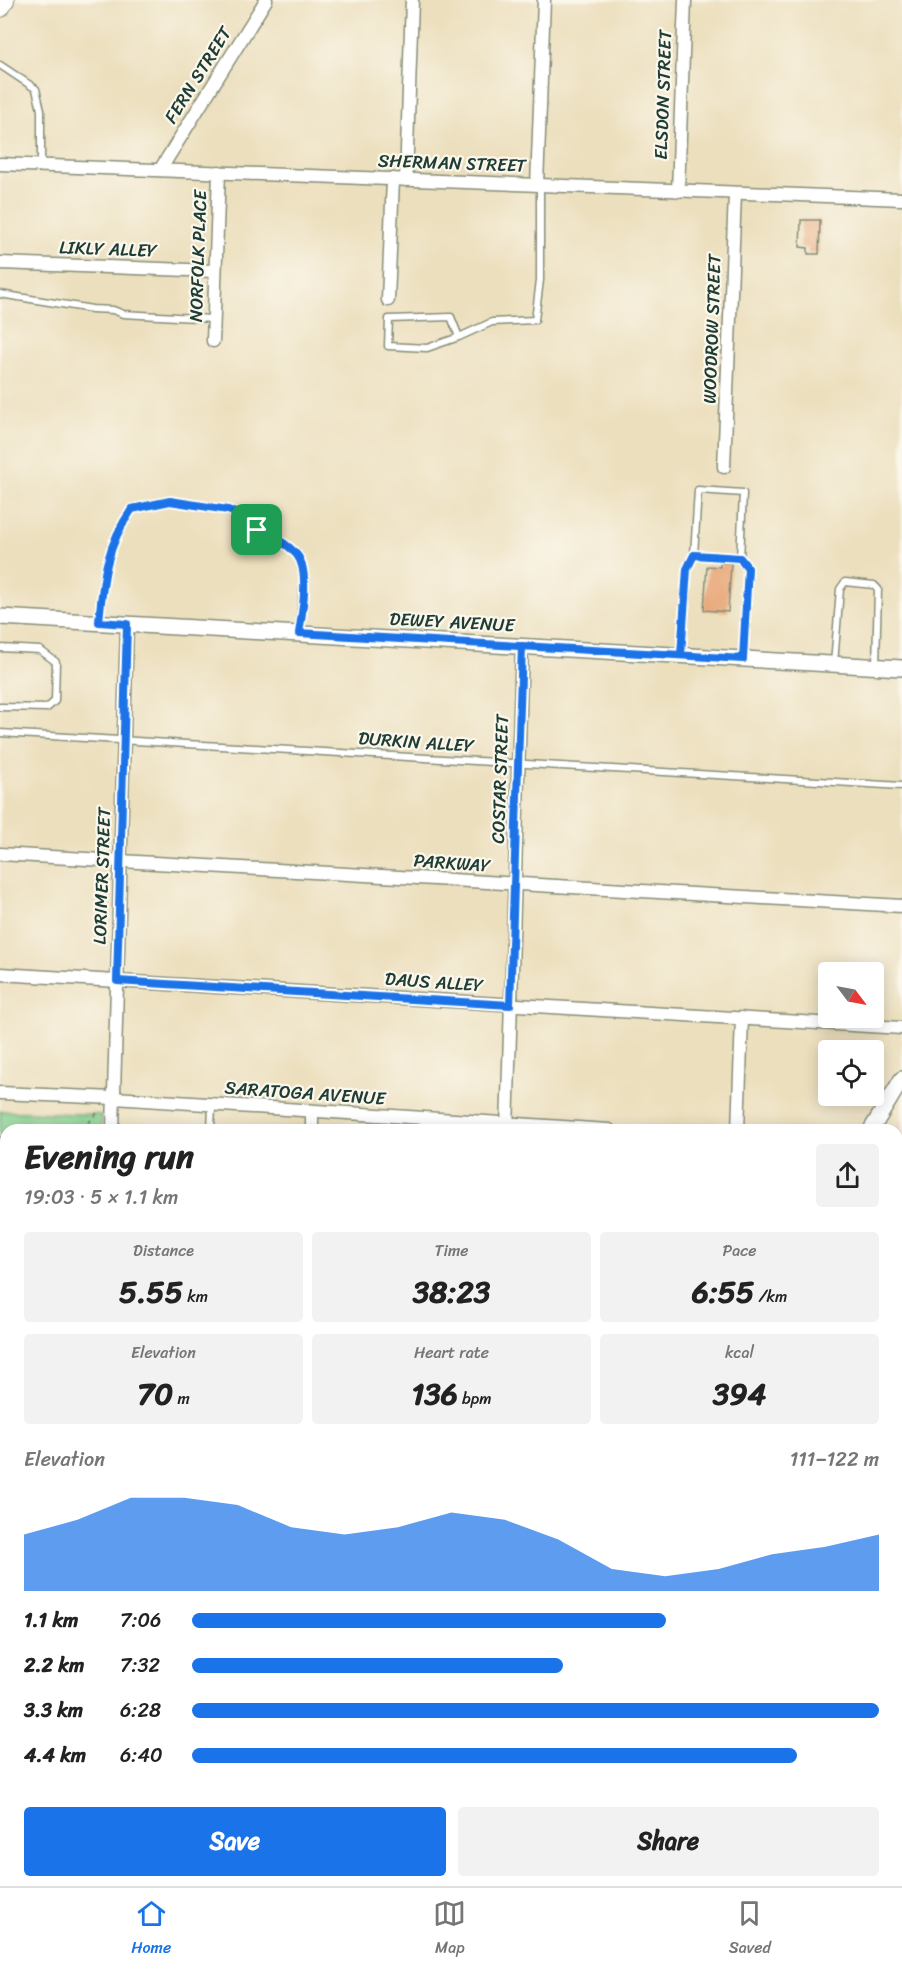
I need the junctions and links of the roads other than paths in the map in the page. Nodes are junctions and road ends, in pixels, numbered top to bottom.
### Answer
1 (4, 0) edge
2 (266, 0) edge
3 (412, 0) edge
4 (544, 0) edge
5 (684, 0) edge
6 (0, 7) edge
7 (0, 65) edge
8 (0, 164) edge
9 (41, 165) junction
10 (160, 170) junction
11 (219, 172) junction
12 (393, 179) junction
13 (406, 180) junction
14 (538, 185) junction
15 (678, 191) junction
16 (735, 194) junction
17 (902, 199) edge
18 (0, 263) edge
19 (215, 271) junction
20 (0, 294) edge
21 (388, 300) dead end
22 (213, 319) junction
23 (459, 337) junction
24 (213, 340) dead end
25 (724, 467) dead end
26 (694, 555) junction
27 (740, 558) junction
28 (0, 616) edge
29 (99, 622) junction
30 (127, 624) junction
31 (299, 633) junction
32 (522, 646) junction
33 (0, 648) edge
34 (681, 655) junction
35 (743, 659) junction
36 (834, 664) junction
37 (876, 666) junction
38 (902, 668) edge
39 (0, 707) edge
40 (0, 733) edge
41 (123, 740) junction
42 (519, 764) junction
43 (902, 786) edge
44 (0, 854) edge
45 (121, 860) junction
46 (514, 884) junction
47 (902, 906) edge
48 (0, 974) edge
49 (117, 981) junction
50 (510, 1005) junction
51 (742, 1018) junction
52 (902, 1028) edge
53 (902, 1079) edge
54 (0, 1093) edge
55 (114, 1098) junction
56 (212, 1105) junction
57 (312, 1112) junction
58 (113, 1124) edge
59 (211, 1124) edge
60 (312, 1124) edge
61 (469, 1124) edge
62 (508, 1124) edge
63 (738, 1124) edge
64 (875, 1124) edge

1 - 6 main road
2 - 10 street, FERN STREET
3 - 13 street
4 - 14 street
5 - 15 street, ELSDON STREET
7 - 9 lane
8 - 9 street, SHERMAN STREET
9 - 10 street, SHERMAN STREET
10 - 11 street, SHERMAN STREET
11 - 12 street, SHERMAN STREET
11 - 19 street, NORFOLK PLACE
12 - 13 street, SHERMAN STREET
12 - 21 street
13 - 14 street, SHERMAN STREET
14 - 15 street, SHERMAN STREET
14 - 23 lane
15 - 16 street, SHERMAN STREET
16 - 17 street, SHERMAN STREET
16 - 25 street, WOODROW STREET
18 - 19 street, LIKLY ALLEY
19 - 22 street, NORFOLK PLACE
20 - 22 lane
22 - 24 street, NORFOLK PLACE
23 - 23 lane
26 - 27 lane
26 - 27 lane
26 - 34 lane
27 - 35 lane
28 - 29 street, DEWEY AVENUE
29 - 30 street, DEWEY AVENUE
29 - 31 lane
30 - 31 street, DEWEY AVENUE
30 - 41 street, LORIMER STREET
31 - 32 street, DEWEY AVENUE
32 - 34 street, DEWEY AVENUE
32 - 42 street, COSTAR STREET
33 - 39 lane
34 - 35 street, DEWEY AVENUE
35 - 36 street, DEWEY AVENUE
36 - 37 street, DEWEY AVENUE
36 - 37 lane
37 - 38 street, DEWEY AVENUE
40 - 41 lane, DURKIN ALLEY
41 - 42 lane, DURKIN ALLEY
41 - 45 street, LORIMER STREET
42 - 43 lane, DURKIN ALLEY
42 - 46 street, COSTAR STREET
44 - 45 street, PARKWAY
45 - 46 street, PARKWAY
45 - 49 street, LORIMER STREET
46 - 47 street, PARKWAY
46 - 50 street, COSTAR STREET
48 - 49 street, DAUS ALLEY
49 - 50 street, DAUS ALLEY
49 - 55 street, LORIMER STREET
50 - 51 street, DAUS ALLEY
50 - 62 street, COSTAR STREET
51 - 52 street, DAUS ALLEY
51 - 63 street
53 - 64 street
54 - 55 street, SARATOGA AVENUE
55 - 56 street, SARATOGA AVENUE
55 - 58 street, LORIMER STREET
56 - 57 street, SARATOGA AVENUE
56 - 59 lane
57 - 60 street
57 - 61 street, SARATOGA AVENUE

